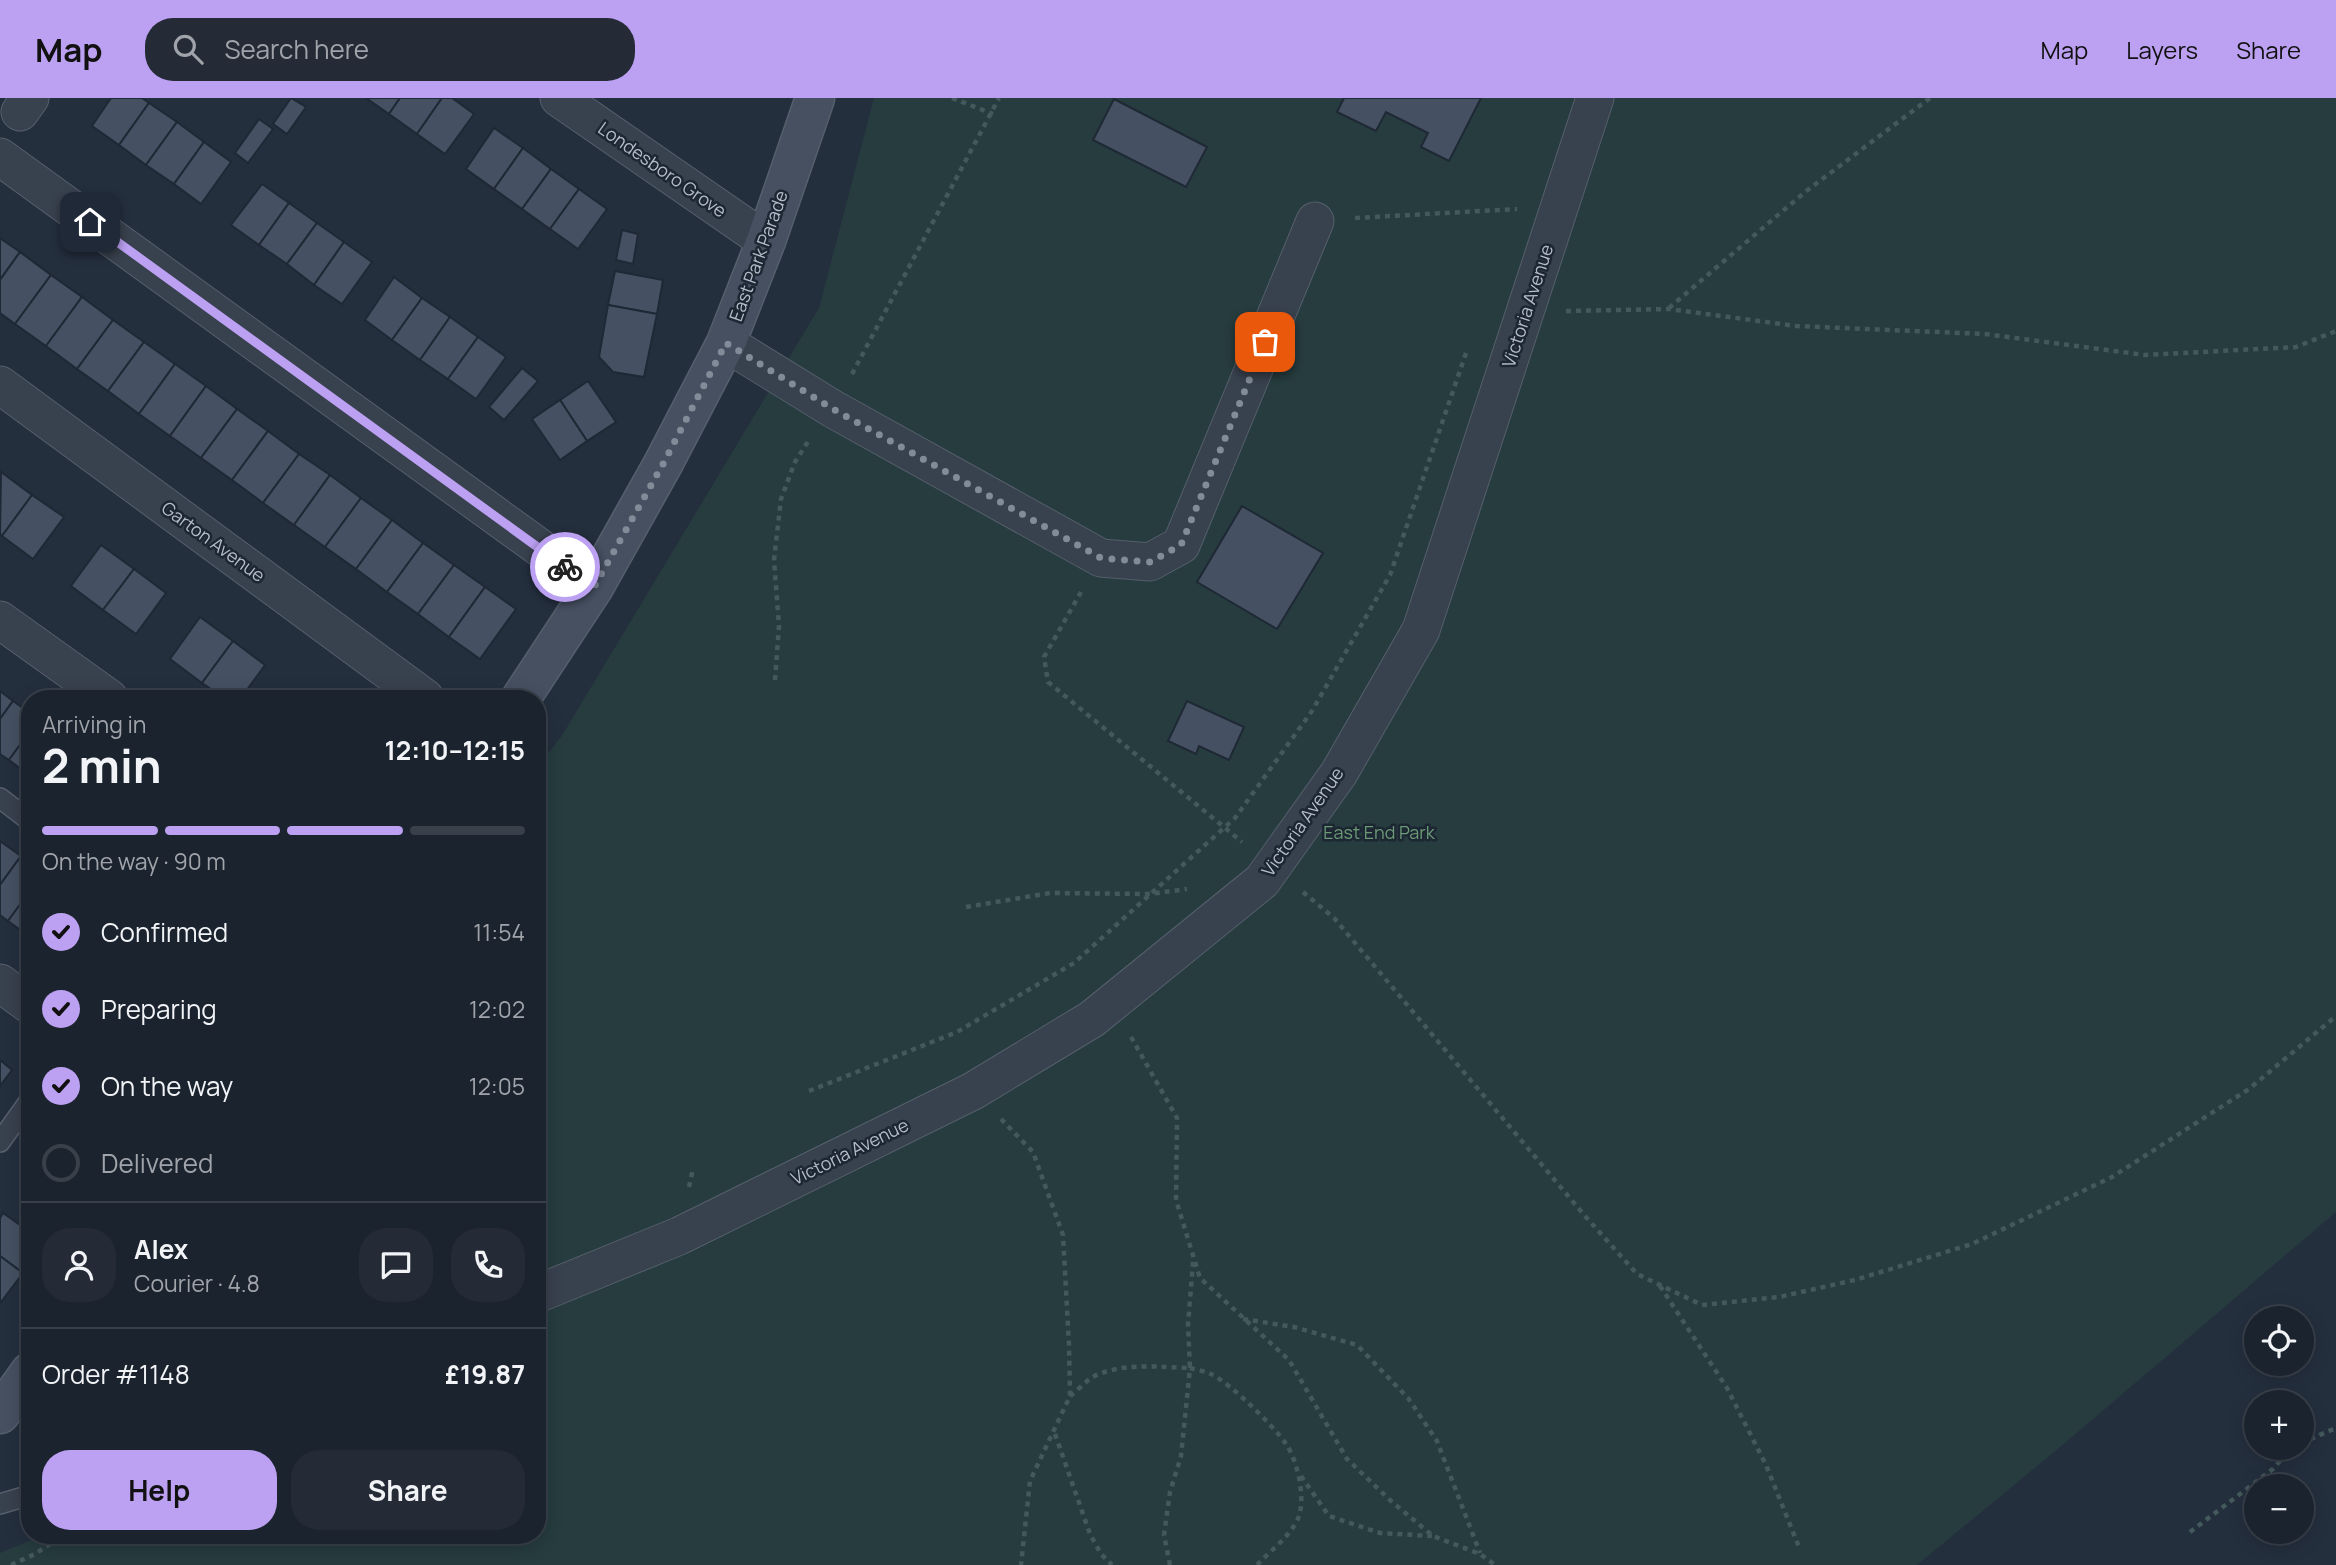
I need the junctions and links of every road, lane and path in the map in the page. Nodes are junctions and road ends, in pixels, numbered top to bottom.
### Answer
1 (559, 98) edge
2 (815, 98) edge
3 (952, 98) edge
4 (1595, 98) edge
5 (1930, 98) edge
6 (993, 114) dead end
7 (0, 157) edge
8 (1560, 205) junction
9 (1518, 208) junction
10 (1513, 220) dead end
11 (1315, 221) joint
12 (766, 241) junction
13 (1669, 309) junction
14 (1527, 311) junction
15 (2336, 331) edge
16 (1470, 340) dead end
17 (726, 343) junction
18 (0, 385) edge
19 (1101, 558) junction
20 (594, 587) junction
21 (0, 620) edge
22 (98, 690) edge
23 (414, 690) edge
24 (526, 690) edge
25 (0, 798) edge
26 (21, 814) edge
27 (1224, 828) junction
28 (1272, 867) junction
29 (1200, 888) dead end
30 (1150, 894) junction
31 (966, 907) dead end
32 (0, 983) edge
33 (21, 998) edge
34 (1112, 1003) junction
35 (2336, 1016) edge
36 (809, 1091) dead end
37 (973, 1091) junction
38 (21, 1113) edge
39 (0, 1142) edge
40 (1194, 1258) junction
41 (1659, 1284) junction
42 (546, 1290) edge
43 (1242, 1319) junction
44 (1190, 1368) junction
45 (21, 1384) edge
46 (1070, 1396) junction
47 (0, 1413) edge
48 (2336, 1428) edge
49 (1054, 1433) junction
50 (2314, 1437) edge
51 (2281, 1460) edge
52 (1299, 1473) junction
53 (21, 1498) edge
54 (0, 1504) edge
55 (2190, 1532) dead end
56 (1433, 1536) junction
57 (49, 1544) edge
58 (1799, 1548) dead end
59 (1480, 1554) junction
60 (11, 1565) edge
61 (1021, 1565) edge
62 (1112, 1565) edge
63 (1170, 1565) edge
64 (1256, 1565) edge
65 (1495, 1565) edge

1 - 12 street, Londesboro Grove
2 - 12 street, East Park Parade
3 - 6 path
4 - 8 street, Victoria Avenue
5 - 13 path
7 - 20 street
8 - 9 path
8 - 14 street, Victoria Avenue
9 - 10 path
9 - 11 path
11 - 19 street
12 - 17 street, East Park Parade
13 - 14 path
13 - 15 path
14 - 28 street, Victoria Avenue
16 - 27 path
17 - 19 street
17 - 20 street, East Park Parade
18 - 23 street, Garton Avenue
19 - 27 path
20 - 24 street, East Park Parade
21 - 22 street
25 - 26 lane
27 - 28 path
27 - 30 path
28 - 34 street, Victoria Avenue
28 - 41 path
29 - 30 path
30 - 31 path
30 - 36 path
32 - 33 street
34 - 37 street, Victoria Avenue
34 - 40 path
35 - 41 path
37 - 42 street, Victoria Avenue
37 - 46 path
38 - 39 lane
40 - 43 path
40 - 44 path
41 - 58 path
43 - 56 path
43 - 59 path
44 - 46 path
44 - 52 path
44 - 63 path
45 - 47 street
46 - 49 path
48 - 50 path
49 - 61 path
49 - 62 path
51 - 55 path
52 - 56 path
52 - 64 path
53 - 54 lane
56 - 59 path
57 - 60 path
59 - 65 path

